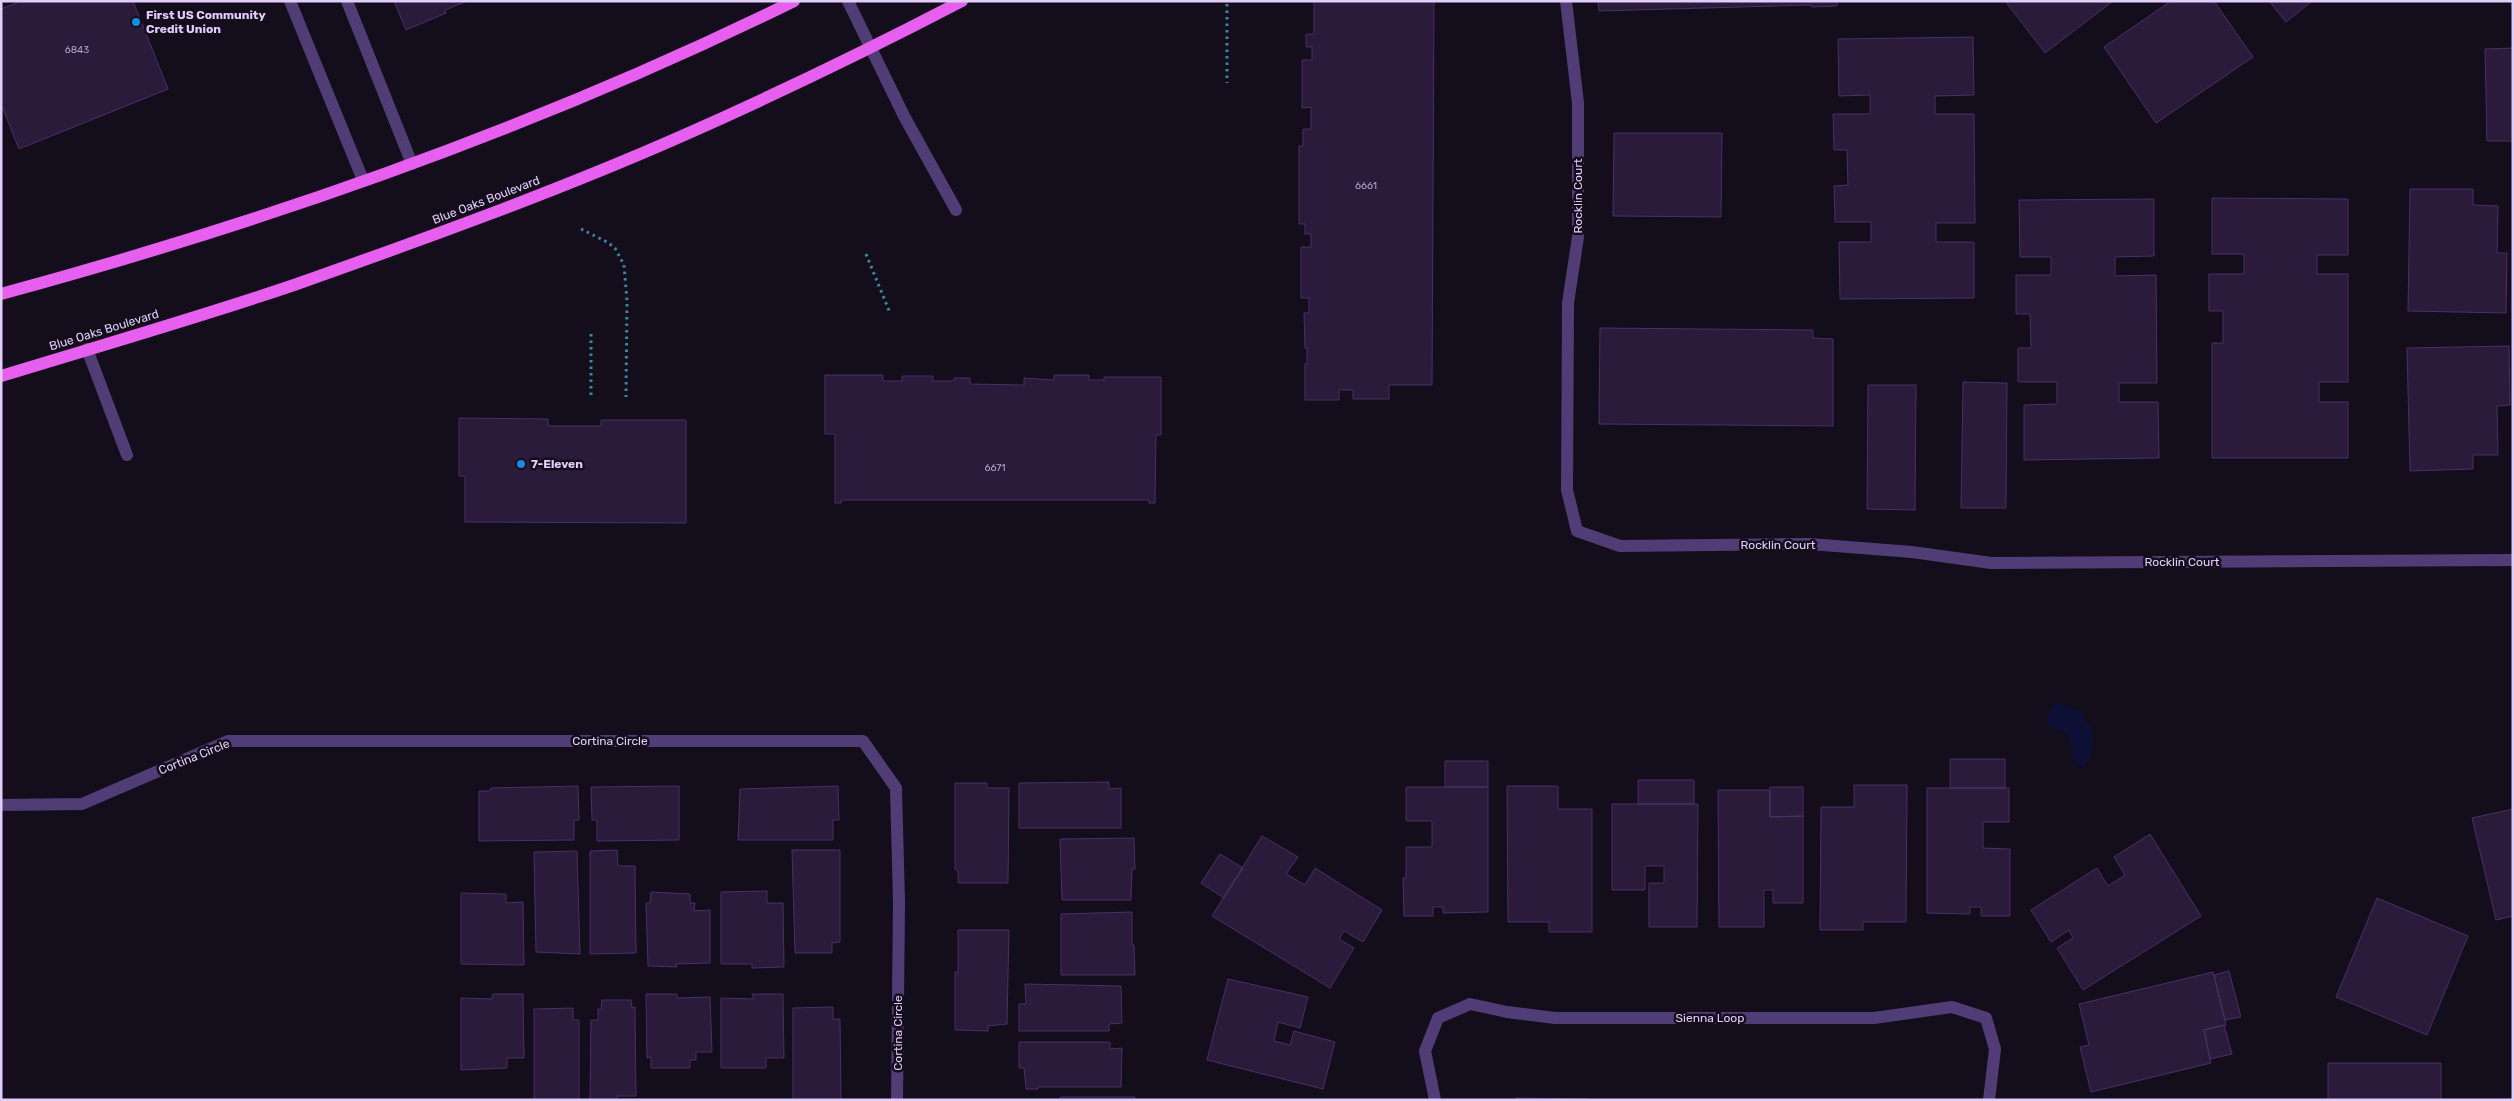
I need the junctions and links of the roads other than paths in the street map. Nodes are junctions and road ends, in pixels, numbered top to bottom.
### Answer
1 (290, 1) edge
2 (347, 1) edge
3 (794, 1) edge
4 (848, 1) edge
5 (962, 1) edge
6 (1566, 1) edge
7 (871, 47) junction
8 (412, 164) junction
9 (363, 180) junction
10 (956, 210) dead end
11 (1, 294) edge
12 (87, 349) junction
13 (1, 376) edge
14 (127, 455) dead end
15 (2513, 560) edge
16 (1, 805) edge
17 (897, 1100) edge
18 (1435, 1100) edge
19 (1989, 1100) edge

1 - 9 street
2 - 8 street
3 - 8 main road
4 - 7 street
5 - 7 main road, Blue Oaks Boulevard
6 - 15 street, Rocklin Court
7 - 10 street
7 - 12 main road, Blue Oaks Boulevard
8 - 9 main road
9 - 11 main road
12 - 13 main road, Blue Oaks Boulevard
12 - 14 street
16 - 17 street, Cortina Circle
18 - 19 street, Sienna Loop

